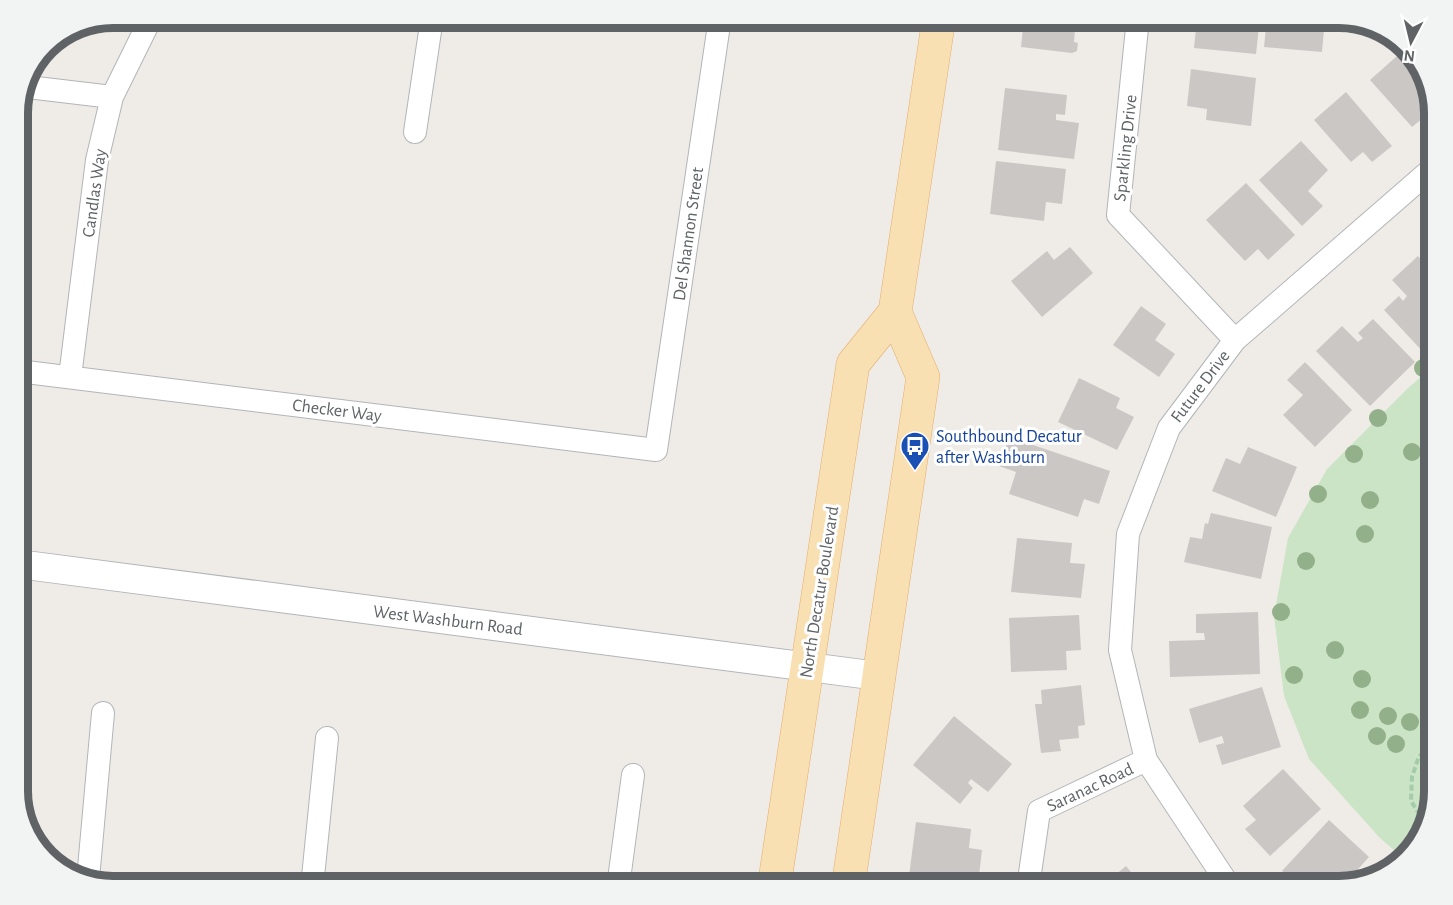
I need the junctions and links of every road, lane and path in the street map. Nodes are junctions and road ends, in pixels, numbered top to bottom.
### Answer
1 (146, 28) edge
2 (431, 28) edge
3 (719, 28) edge
4 (938, 28) edge
5 (1137, 28) edge
6 (32, 88) edge
7 (112, 97) junction
8 (415, 132) dead end
9 (1424, 176) edge
10 (895, 312) junction
11 (1235, 340) junction
12 (29, 371) edge
13 (70, 377) junction
14 (656, 450) joint
15 (29, 565) edge
16 (808, 668) junction
17 (878, 676) junction
18 (103, 713) dead end
19 (327, 738) dead end
20 (1424, 753) edge
21 (1146, 760) junction
22 (633, 775) dead end
23 (1421, 816) edge
24 (89, 873) edge
25 (313, 876) edge
26 (619, 876) edge
27 (776, 876) edge
28 (850, 876) edge
29 (1030, 876) edge
30 (1223, 876) edge

1 - 7 street, Candlas Way
2 - 8 street
3 - 14 street, Del Shannon Street
4 - 10 main road
5 - 11 street, Sparkling Drive
6 - 7 street
7 - 13 street, Candlas Way
9 - 11 street, Future Drive
10 - 16 main road, North Decatur Boulevard
10 - 17 main road
11 - 21 street, Future Drive
12 - 13 street, Checker Way
13 - 14 street, Checker Way
15 - 16 street, West Washburn Road
16 - 17 street, West Washburn Road
16 - 27 main road, North Decatur Boulevard
17 - 28 main road
18 - 24 street
19 - 25 street
20 - 23 path
21 - 29 street, Saranac Road
21 - 30 street
22 - 26 street

